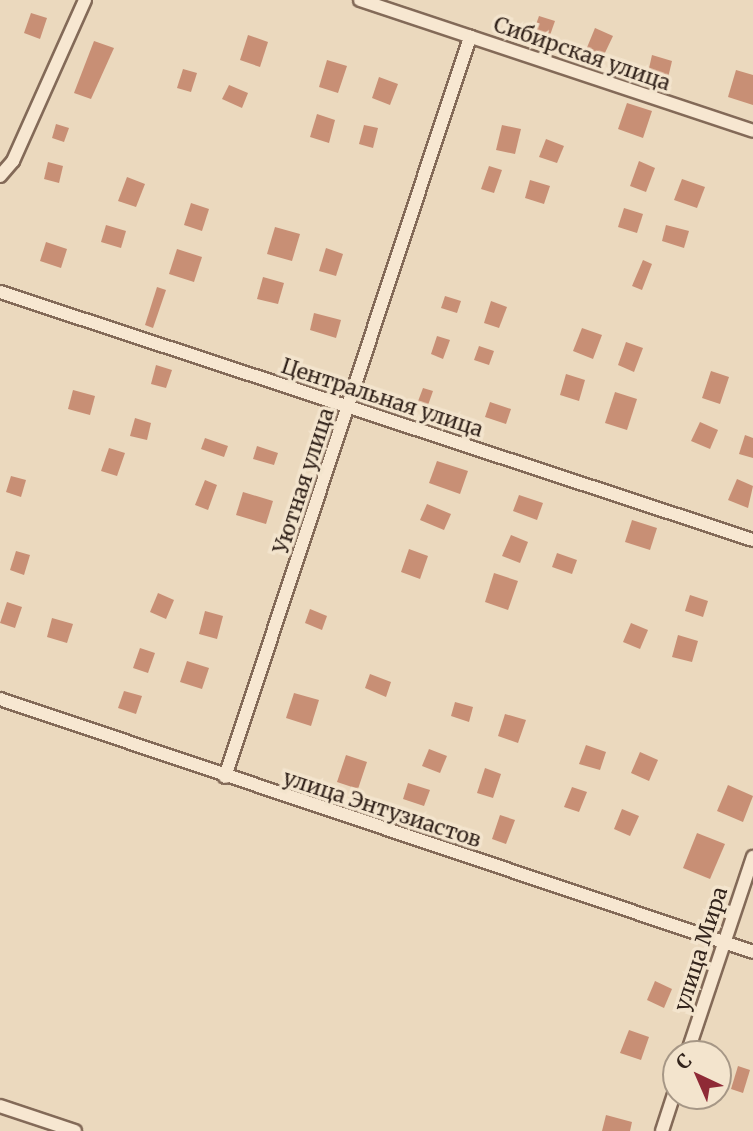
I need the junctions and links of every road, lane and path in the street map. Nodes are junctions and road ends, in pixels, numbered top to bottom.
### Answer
1 (85, 0) edge
2 (360, 0) edge
3 (470, 37) junction
4 (753, 131) edge
5 (0, 176) edge
6 (0, 292) edge
7 (349, 405) junction
8 (753, 540) edge
9 (0, 699) edge
10 (225, 777) junction
11 (753, 857) edge
12 (723, 942) junction
13 (753, 952) edge
14 (692, 1040) edge
15 (0, 1106) edge
16 (669, 1110) edge
17 (75, 1131) edge
18 (662, 1131) edge

1 - 5 street
2 - 3 street, Сибирская улица
3 - 4 street, Сибирская улица
3 - 7 street, Уютная улица
6 - 7 street, Центральная улица
7 - 8 street, Центральная улица
7 - 10 street, Уютная улица
9 - 10 street, улица Энтузиастов
10 - 12 street, улица Энтузиастов
11 - 12 street, улица Мира
12 - 13 street, улица Энтузиастов
12 - 14 street, улица Мира
15 - 17 street
16 - 18 street

